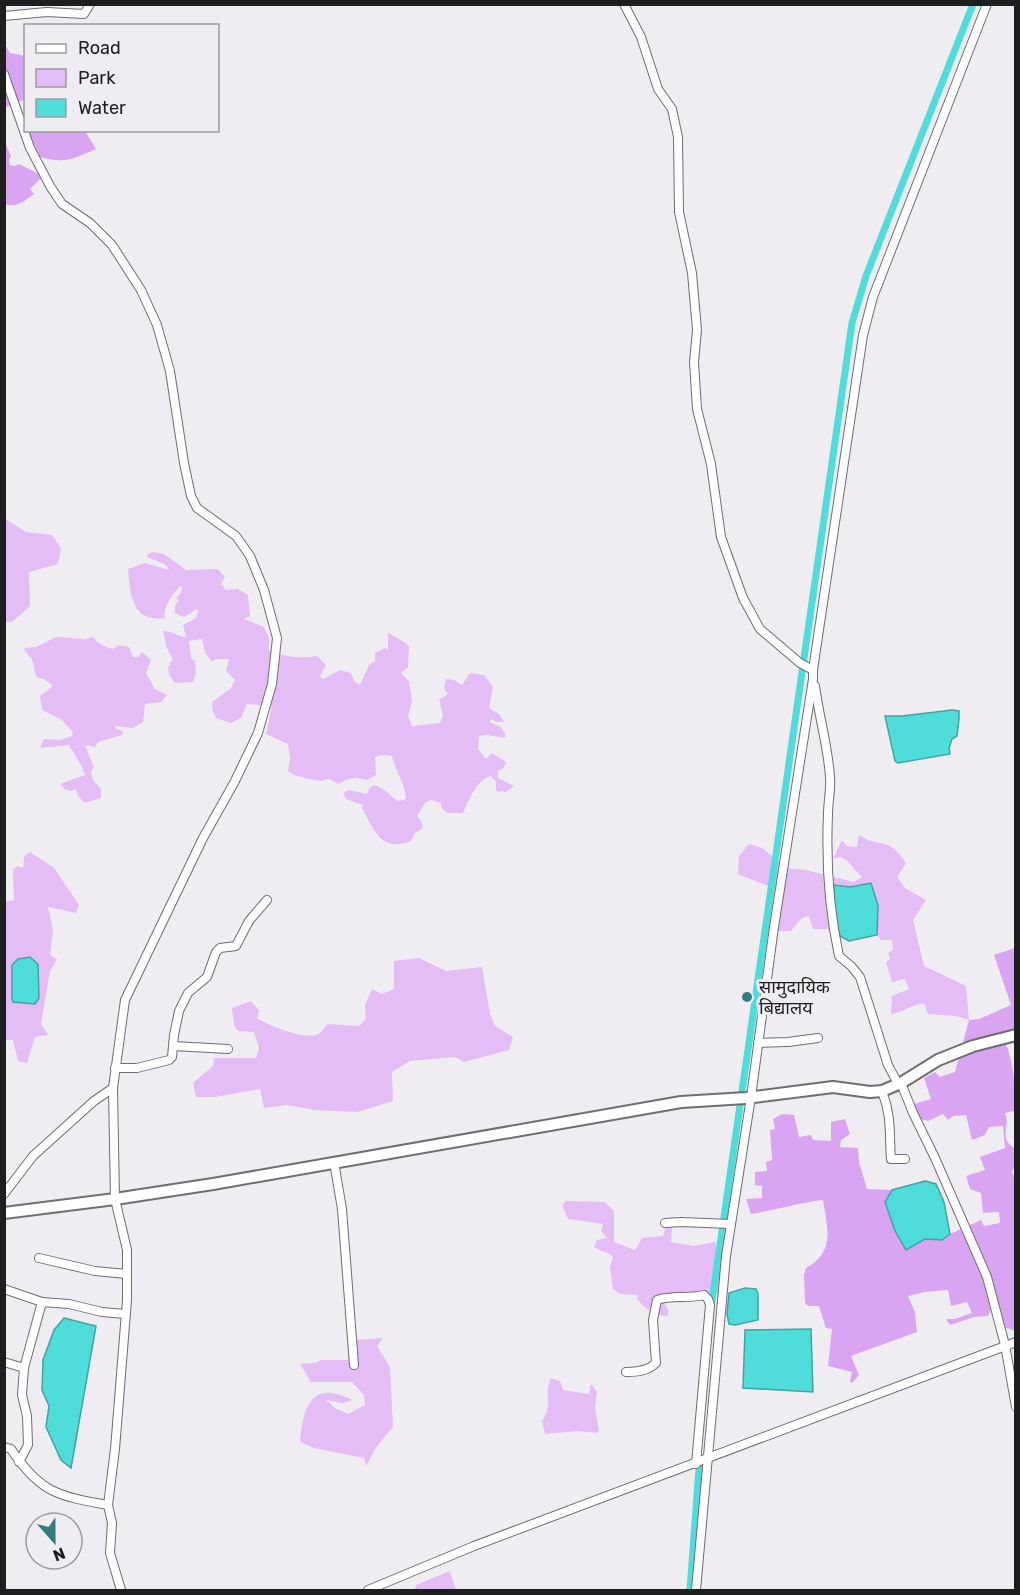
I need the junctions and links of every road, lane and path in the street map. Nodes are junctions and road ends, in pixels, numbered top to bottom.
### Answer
1 (90, 4) edge
2 (624, 4) edge
3 (987, 4) edge
4 (4, 16) edge
5 (4, 74) edge
6 (24, 131) edge
7 (24, 132) edge
8 (807, 667) junction
9 (813, 679) junction
10 (267, 900) dead end
11 (1016, 1035) edge
12 (818, 1038) dead end
13 (758, 1043) junction
14 (173, 1046) junction
15 (228, 1049) dead end
16 (115, 1068) junction
17 (901, 1083) junction
18 (112, 1088) junction
19 (882, 1091) junction
20 (744, 1097) junction
21 (905, 1159) dead end
22 (334, 1162) junction
23 (4, 1194) edge
24 (116, 1200) junction
25 (4, 1213) edge
26 (665, 1224) dead end
27 (724, 1224) junction
28 (39, 1258) dead end
29 (127, 1274) junction
30 (4, 1289) edge
31 (42, 1302) junction
32 (125, 1314) junction
33 (1016, 1342) edge
34 (1005, 1345) junction
35 (4, 1362) edge
36 (354, 1365) dead end
37 (24, 1368) junction
38 (626, 1372) dead end
39 (1016, 1407) edge
40 (4, 1447) edge
41 (708, 1457) junction
42 (19, 1462) junction
43 (696, 1464) junction
44 (108, 1505) junction
45 (121, 1590) edge
46 (368, 1590) edge
47 (696, 1590) edge

1 - 4 street
2 - 8 street
3 - 8 street
5 - 6 street
7 - 16 street
8 - 9 street
9 - 13 street
9 - 17 street
10 - 14 street
11 - 17 main road
12 - 13 street
13 - 20 street
14 - 15 street
14 - 16 street
16 - 18 street
17 - 19 main road
17 - 34 street
18 - 23 street
18 - 24 street
19 - 20 main road
19 - 21 street
20 - 22 main road
20 - 27 street
22 - 24 main road
22 - 36 street
24 - 25 main road
24 - 29 street
26 - 27 street
27 - 41 street
28 - 29 street
29 - 32 street
30 - 31 street
31 - 32 street
31 - 37 street
32 - 44 street
33 - 34 street
34 - 39 street
34 - 41 street
35 - 37 street
37 - 42 street
38 - 43 street
40 - 42 street
41 - 43 street
41 - 47 street
42 - 44 street
43 - 46 street
44 - 45 street

